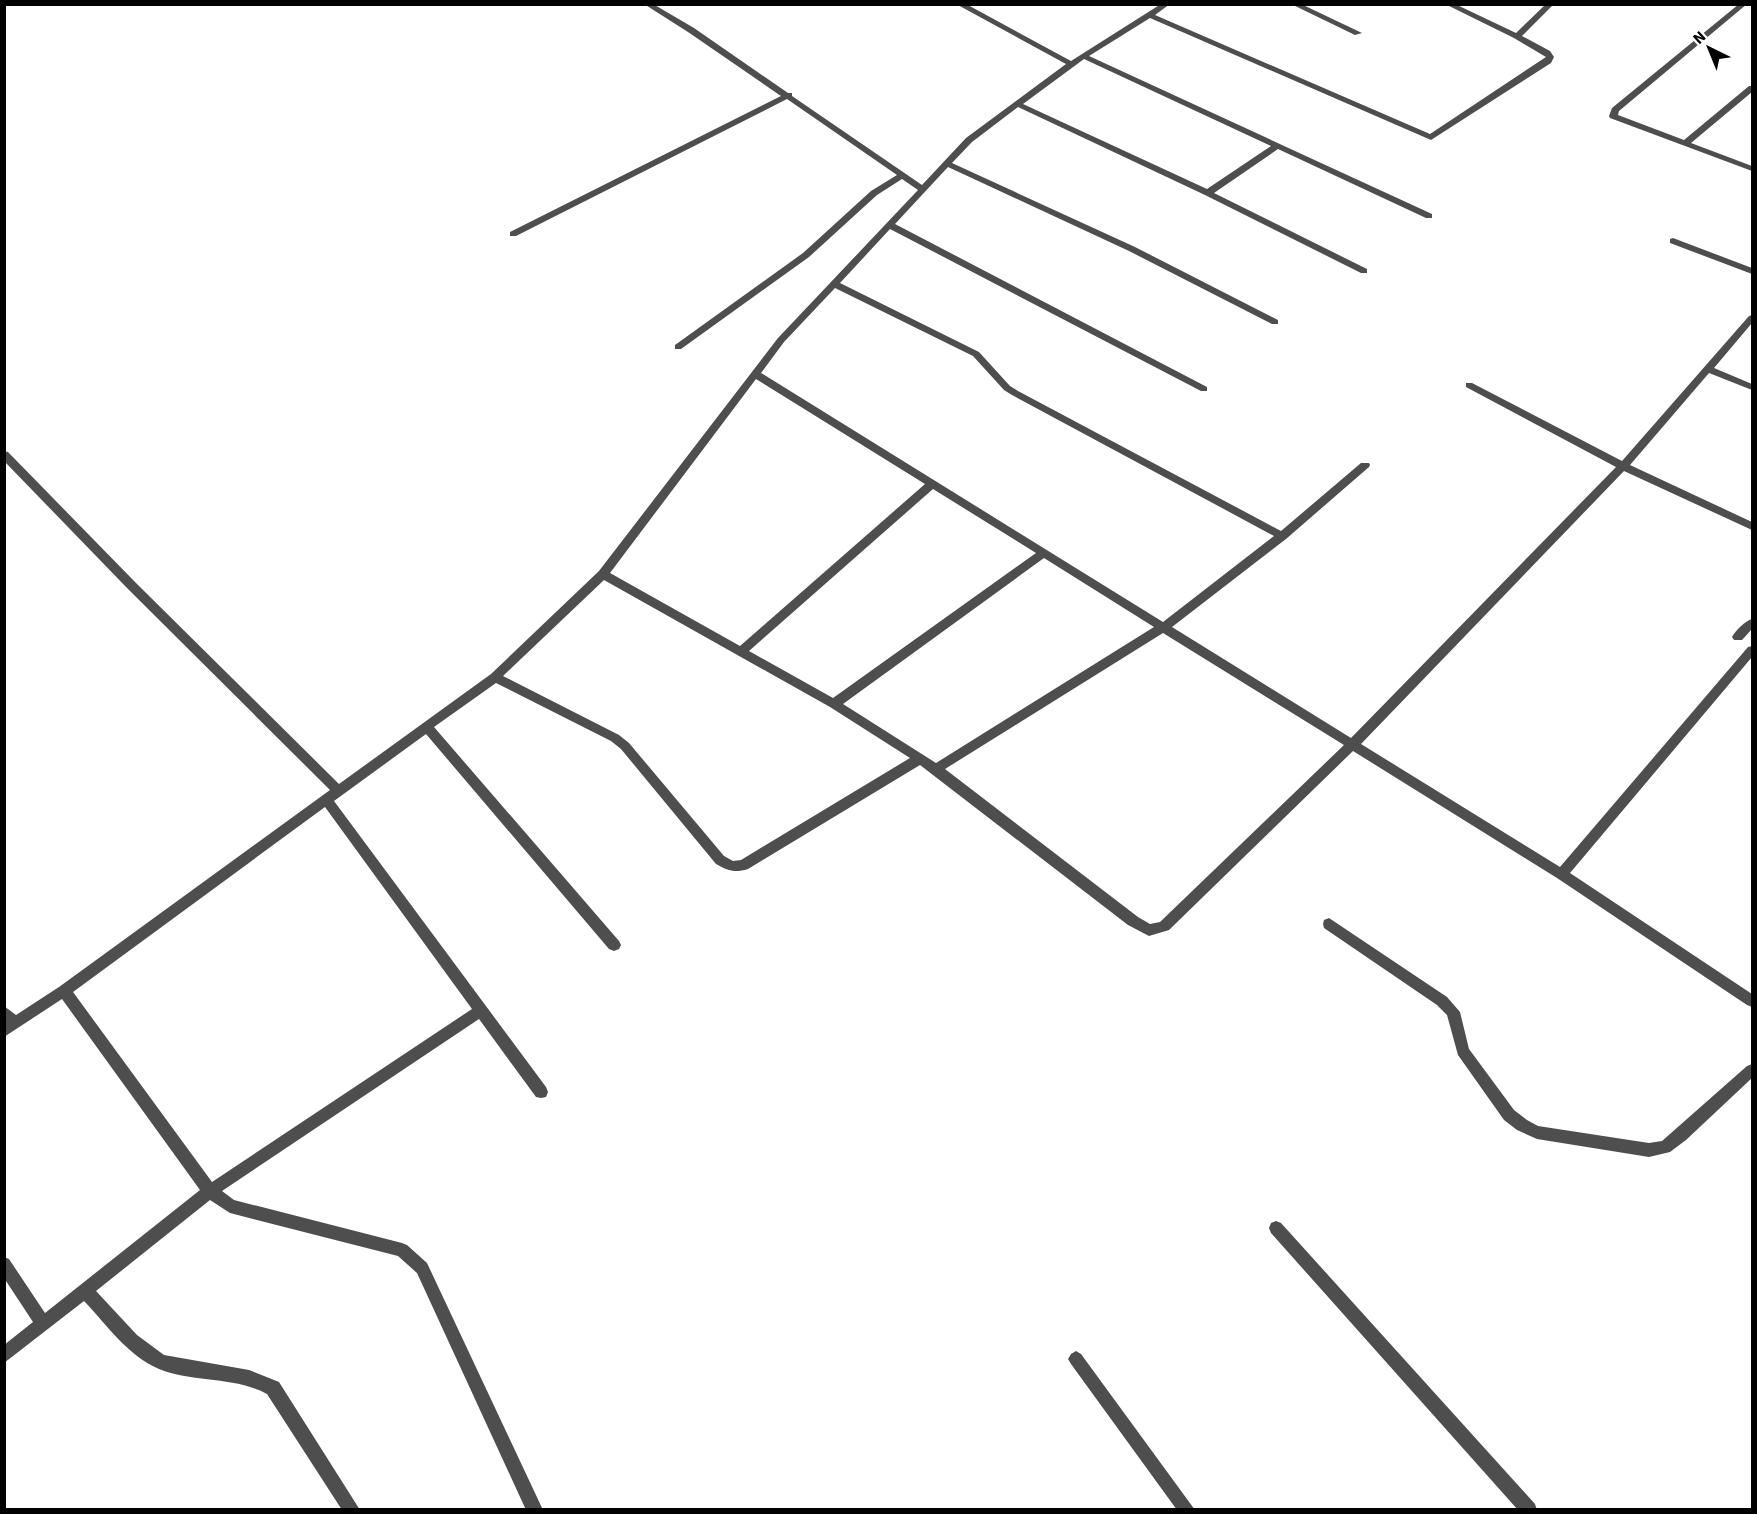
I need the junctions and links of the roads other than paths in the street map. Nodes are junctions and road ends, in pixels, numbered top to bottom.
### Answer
1 (647, 4) edge
2 (959, 4) edge
3 (1167, 4) edge
4 (1294, 4) edge
5 (1448, 4) edge
6 (1551, 4) edge
7 (1744, 4) edge
8 (1149, 15) junction
9 (1358, 33) dead end
10 (1517, 36) junction
11 (1083, 56) junction
12 (1071, 64) junction
13 (1752, 88) edge
14 (789, 95) junction
15 (1017, 104) junction
16 (1685, 144) junction
17 (1277, 146) junction
18 (948, 164) junction
19 (1752, 169) edge
20 (903, 175) junction
21 (924, 190) junction
22 (1208, 193) junction
23 (1428, 216) dead end
24 (891, 226) junction
25 (513, 234) dead end
26 (1673, 241) dead end
27 (1364, 271) dead end
28 (1752, 271) edge
29 (835, 284) junction
30 (1752, 318) edge
31 (1275, 322) dead end
32 (678, 347) dead end
33 (1708, 369) junction
34 (755, 374) junction
35 (1469, 385) dead end
36 (1752, 387) edge
37 (1204, 389) dead end
38 (4, 454) edge
39 (1365, 465) dead end
40 (1623, 466) junction
41 (932, 484) junction
42 (1752, 526) edge
43 (1282, 536) junction
44 (1044, 553) junction
45 (603, 574) junction
46 (1752, 623) edge
47 (1165, 626) junction
48 (1738, 636) dead end
49 (1752, 650) edge
50 (741, 652) junction
51 (495, 677) junction
52 (834, 704) junction
53 (427, 727) junction
54 (1354, 743) junction
55 (919, 759) junction
56 (936, 769) junction
57 (339, 791) junction
58 (327, 800) junction
59 (1561, 874) junction
60 (1329, 924) dead end
61 (614, 945) dead end
62 (64, 991) junction
63 (1752, 1001) edge
64 (480, 1011) junction
65 (4, 1012) edge
66 (10, 1027) edge
67 (1752, 1070) edge
68 (541, 1092) dead end
69 (210, 1191) junction
70 (1275, 1228) dead end
71 (4, 1264) edge
72 (84, 1291) junction
73 (43, 1324) junction
74 (4, 1355) edge
75 (1076, 1359) dead end
76 (352, 1509) edge
77 (535, 1509) edge
78 (1187, 1509) edge
79 (1529, 1509) edge

1 - 14 street
2 - 12 street
3 - 8 street
4 - 9 street
5 - 10 street
6 - 10 street
7 - 16 street
8 - 10 street
8 - 11 street
11 - 12 street
11 - 17 street
12 - 15 street
13 - 16 street
14 - 20 street
14 - 25 street
15 - 18 street
15 - 22 street
16 - 19 street
17 - 22 street
17 - 23 street
18 - 21 street
18 - 31 street
20 - 21 street
20 - 32 street
21 - 24 street
22 - 27 street
24 - 29 street
24 - 37 street
26 - 28 street
29 - 34 street
29 - 43 street
30 - 33 street
33 - 36 street
33 - 40 street
34 - 41 street
34 - 45 street
35 - 40 street
38 - 57 street
39 - 43 street
40 - 42 street
40 - 54 street
41 - 44 street
41 - 50 street
43 - 47 street
44 - 47 street
44 - 52 street
45 - 50 street
45 - 51 street
46 - 48 street
47 - 54 street
47 - 56 street
49 - 59 street
50 - 52 street
51 - 53 street
51 - 55 street
52 - 55 street
53 - 57 street
53 - 61 street
54 - 56 street
54 - 59 street
55 - 56 street
57 - 58 street
58 - 62 street
58 - 64 street
59 - 63 street
60 - 67 street
62 - 66 street
62 - 69 street
64 - 68 street
64 - 69 street
65 - 66 street
69 - 72 street
69 - 77 street
70 - 79 street
71 - 73 street
72 - 73 street
72 - 76 street
73 - 74 street
75 - 78 street

